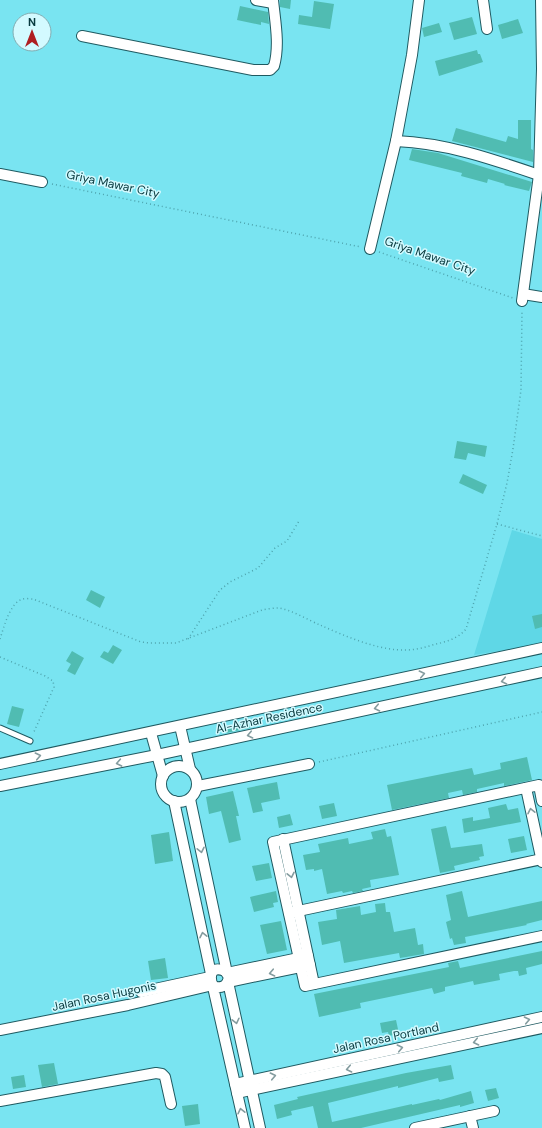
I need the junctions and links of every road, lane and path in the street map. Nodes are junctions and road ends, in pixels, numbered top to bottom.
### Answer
1 (256, 0) edge
2 (419, 0) edge
3 (483, 0) edge
4 (541, 0) edge
5 (273, 2) edge
6 (487, 29) dead end
7 (82, 36) dead end
8 (542, 69) edge
9 (396, 141) junction
10 (0, 174) edge
11 (539, 175) junction
12 (42, 182) joint
13 (370, 249) junction
14 (542, 297) edge
15 (523, 298) junction
16 (299, 520) dead end
17 (497, 524) junction
18 (542, 536) edge
19 (0, 639) edge
20 (188, 639) junction
21 (542, 648) edge
22 (0, 657) edge
23 (542, 672) edge
24 (542, 712) edge
25 (180, 726) junction
26 (0, 728) edge
27 (152, 732) junction
28 (30, 740) joint
29 (185, 748) junction
30 (157, 755) junction
31 (0, 764) edge
32 (309, 764) joint
33 (190, 769) junction
34 (163, 776) junction
35 (0, 786) edge
36 (198, 786) junction
37 (526, 788) junction
38 (190, 799) junction
39 (174, 801) junction
40 (542, 801) edge
41 (196, 828) junction
42 (180, 831) junction
43 (542, 860) edge
44 (294, 912) junction
45 (542, 936) edge
46 (304, 961) junction
47 (227, 978) junction
48 (212, 980) junction
49 (141, 992) dead end
50 (542, 1017) edge
51 (542, 1028) edge
52 (0, 1030) edge
53 (251, 1086) junction
54 (236, 1089) junction
55 (0, 1101) edge
56 (171, 1104) dead end
57 (494, 1111) dead end
58 (470, 1116) junction
59 (245, 1128) edge
60 (260, 1128) edge
61 (415, 1128) edge
62 (473, 1128) edge

1 - 5 street
2 - 9 street
3 - 6 street
4 - 8 street
5 - 7 street
8 - 11 street
9 - 11 street
9 - 13 street
10 - 12 street
11 - 15 street
12 - 13 path, Griya Mawar City
13 - 15 path, Griya Mawar City
14 - 15 street
15 - 17 path
16 - 20 path
17 - 18 path
17 - 20 path
19 - 20 path
25 -> 21 street, Al-Azhar Residence
22 - 28 path
23 -> 29 street, Al-Azhar Residence
24 - 32 path
25 - 27 street, Al-Azhar Residence
25 - 29 street
26 - 28 lane
27 - 30 street
31 -> 27 street, Al-Azhar Residence
29 - 30 street, Al-Azhar Residence
29 - 33 street
30 - 34 street
30 -> 35 street, Al-Azhar Residence
32 - 36 street
33 - 34 street
33 - 36 street
34 - 39 street
36 - 38 street
37 - 40 street
43 -> 37 street
37 - 44 street
38 - 39 street
38 - 41 street
39 - 42 street
41 - 42 street
41 -> 47 street
48 -> 42 street
43 - 44 street
44 - 46 street
45 - 46 street
46 - 47 street
47 - 48 street
47 - 48 street
47 -> 53 street
48 - 49 street, Jalan Rosa Hugonis
48 - 52 street, Jalan Rosa Hugonis
48 - 54 street
53 -> 50 street, Jalan Rosa Portland
51 -> 53 street, Jalan Rosa Portland
53 - 54 street, Jalan Rosa Portland
53 - 60 street
59 -> 54 street
55 - 56 street
57 - 58 street
58 - 61 street
58 - 62 street

